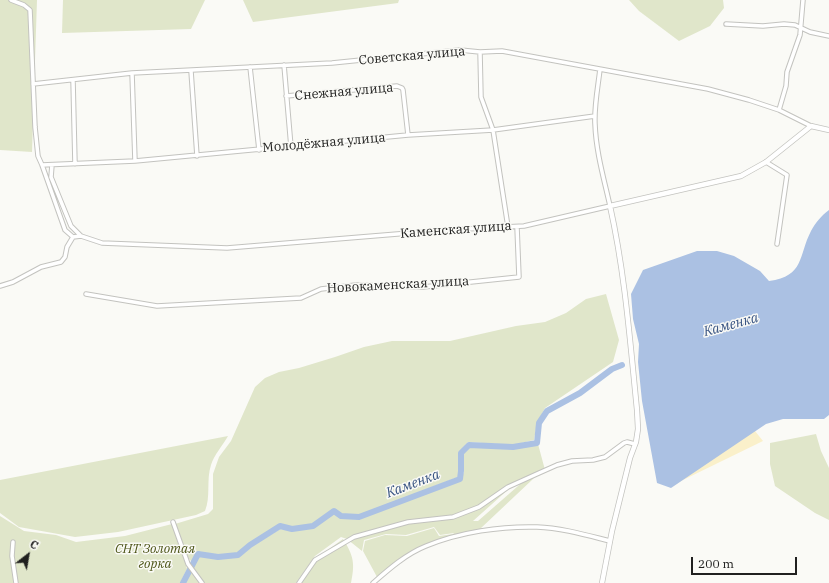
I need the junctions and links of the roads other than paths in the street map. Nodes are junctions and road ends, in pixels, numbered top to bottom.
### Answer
1 (11, 0) edge
2 (803, 0) edge
3 (726, 24) dead end
4 (801, 28) junction
5 (829, 36) edge
6 (480, 52) junction
7 (284, 65) junction
8 (250, 67) junction
9 (600, 69) junction
10 (191, 71) junction
11 (132, 74) junction
12 (73, 80) junction
13 (33, 84) junction
14 (286, 96) junction
15 (779, 110) junction
16 (595, 116) junction
17 (811, 126) junction
18 (493, 130) junction
19 (829, 130) edge
20 (408, 135) junction
21 (292, 147) junction
22 (259, 150) junction
23 (197, 156) junction
24 (135, 161) junction
25 (766, 162) junction
26 (75, 164) junction
27 (42, 165) junction
28 (52, 165) junction
29 (610, 206) junction
30 (508, 227) junction
31 (517, 227) junction
32 (81, 236) junction
33 (73, 237) junction
34 (777, 244) dead end
35 (0, 286) edge
36 (86, 294) dead end
37 (635, 444) junction
38 (173, 522) dead end
39 (610, 541) junction
40 (13, 542) dead end
41 (16, 583) edge
42 (202, 583) edge
43 (299, 583) edge
44 (373, 583) edge
45 (602, 583) edge

1 - 13 street
2 - 4 street
3 - 4 street
4 - 5 street
4 - 15 street
6 - 7 street, Советская улица
6 - 9 street, Советская улица
6 - 18 street
7 - 8 street, Советская улица
7 - 14 street
8 - 10 street, Советская улица
8 - 22 street
9 - 15 street, Советская улица
9 - 16 street
10 - 11 street, Советская улица
10 - 23 street
11 - 12 street, Советская улица
11 - 24 street
12 - 13 street, Советская улица
12 - 26 street
13 - 27 street
14 - 20 street, Снежная улица
14 - 21 street
15 - 17 street, Советская улица
16 - 18 street, Молодёжная улица
16 - 29 street
17 - 19 street, Советская улица
17 - 25 street, Каменская улица
18 - 20 street, Молодёжная улица
18 - 30 street
20 - 21 street, Молодёжная улица
21 - 22 street, Молодёжная улица
22 - 23 street, Молодёжная улица
23 - 24 street, Молодёжная улица
24 - 26 street, Молодёжная улица
25 - 29 street, Каменская улица
25 - 34 street
26 - 28 street, Молодёжная улица
27 - 28 street, Молодёжная улица
27 - 33 street
28 - 32 street
29 - 31 street, Каменская улица
29 - 37 street
30 - 31 street, Каменская улица
30 - 32 street, Каменская улица
31 - 36 street, Новокаменская улица
32 - 33 street
33 - 35 street
37 - 39 street
37 - 43 street
38 - 42 street
39 - 44 street
39 - 45 street
40 - 41 street

